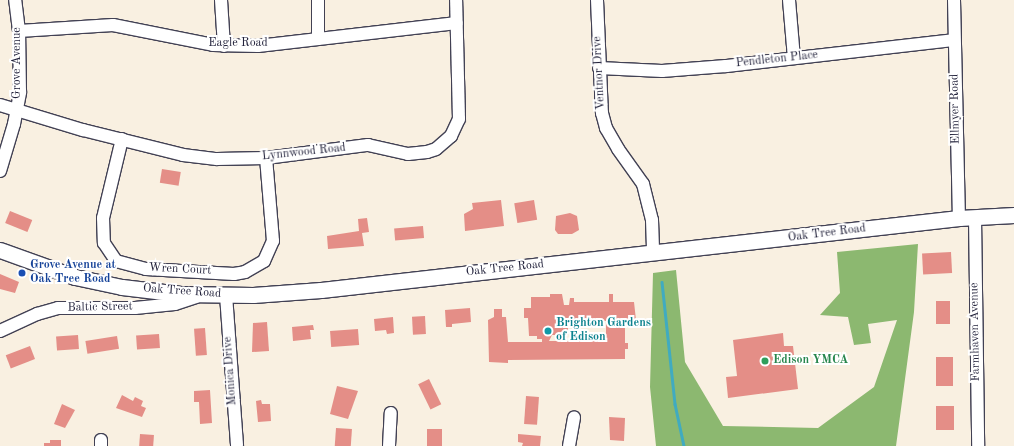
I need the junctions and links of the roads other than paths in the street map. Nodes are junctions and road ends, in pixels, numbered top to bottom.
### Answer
1 (15, 0) edge
2 (221, 0) edge
3 (318, 0) edge
4 (456, 0) edge
5 (597, 0) edge
6 (789, 0) edge
7 (954, 0) edge
8 (457, 23) junction
9 (20, 31) junction
10 (318, 39) junction
11 (954, 40) junction
12 (224, 46) junction
13 (794, 58) junction
14 (599, 68) junction
15 (0, 105) edge
16 (17, 110) junction
17 (122, 139) junction
18 (266, 158) junction
19 (0, 171) edge
20 (1014, 215) edge
21 (975, 217) junction
22 (959, 218) junction
23 (0, 250) edge
24 (653, 253) junction
25 (203, 295) junction
26 (226, 296) junction
27 (0, 331) edge
28 (391, 412) dead end
29 (574, 417) dead end
30 (236, 446) edge
31 (389, 446) edge
32 (569, 446) edge
33 (978, 446) edge

1 - 9 street, Grove Avenue
2 - 12 street
3 - 10 street
4 - 8 street, Lynnwood Road
5 - 14 street, Ventnor Drive
6 - 13 street
7 - 11 street, Ellmyer Road
8 - 10 street, Eagle Road
8 - 18 street, Lynnwood Road
9 - 12 street, Eagle Road
9 - 16 street, Grove Avenue
10 - 12 street, Eagle Road
11 - 13 street, Pendleton Place
11 - 22 street, Ellmyer Road
13 - 14 street, Pendleton Place
14 - 24 street, Ventnor Drive
15 - 16 street, Lynnwood Road
16 - 17 street, Lynnwood Road
16 - 19 street, Grove Avenue
17 - 18 street, Lynnwood Road
17 - 18 street, Wren Court
20 - 21 main road, Oak Tree Road
21 - 22 main road, Oak Tree Road
21 - 33 street, Farmhaven Avenue
22 - 24 main road, Oak Tree Road
23 - 25 main road, Oak Tree Road
24 - 26 main road, Oak Tree Road
25 - 26 main road, Oak Tree Road
25 - 27 street, Baltic Street
26 - 30 street, Monica Drive
28 - 31 street
29 - 32 street

